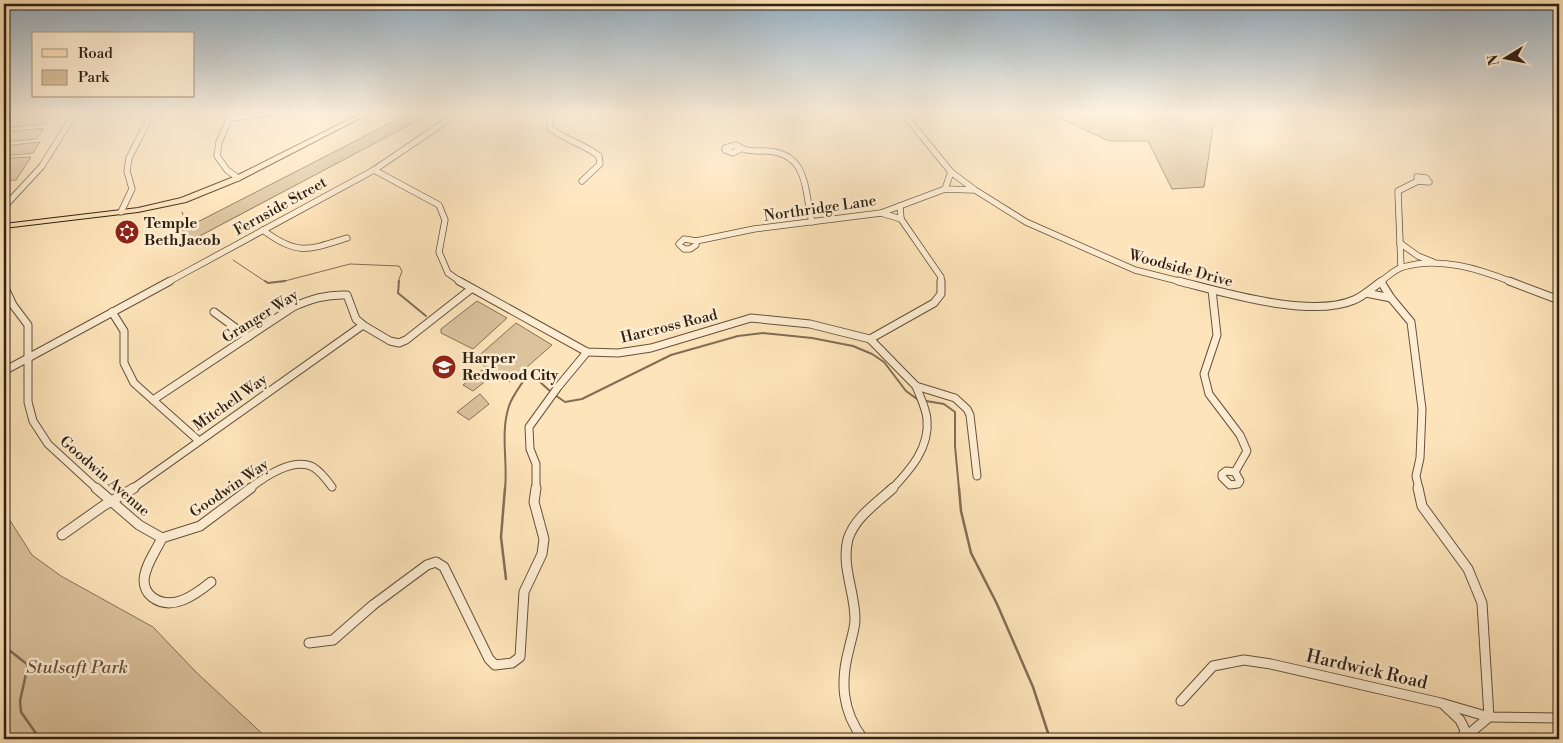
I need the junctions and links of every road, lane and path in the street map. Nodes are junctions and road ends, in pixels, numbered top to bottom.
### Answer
1 (53, 148) edge
2 (134, 148) edge
3 (217, 148) edge
4 (298, 148) edge
5 (407, 148) edge
6 (587, 148) edge
7 (931, 148) edge
8 (740, 149) dead end
9 (374, 170) junction
10 (950, 172) junction
11 (238, 178) junction
12 (582, 181) dead end
13 (1418, 181) dead end
14 (945, 189) junction
15 (975, 190) junction
16 (900, 206) junction
17 (4, 207) edge
18 (121, 212) junction
19 (881, 213) junction
20 (901, 219) junction
21 (812, 222) junction
22 (4, 226) edge
23 (263, 230) junction
24 (347, 238) dead end
25 (696, 242) dead end
26 (1400, 244) junction
27 (1433, 262) junction
28 (1401, 267) junction
29 (1381, 282) junction
30 (4, 286) edge
31 (471, 289) junction
32 (1212, 290) junction
33 (1366, 293) junction
34 (1391, 298) junction
35 (1559, 300) edge
36 (112, 312) junction
37 (214, 312) dead end
38 (363, 325) junction
39 (248, 337) junction
40 (870, 339) junction
41 (587, 352) junction
42 (29, 357) junction
43 (4, 371) edge
44 (916, 386) junction
45 (153, 400) junction
46 (200, 440) junction
47 (1235, 472) dead end
48 (977, 476) dead end
49 (332, 487) dead end
50 (112, 502) junction
51 (62, 535) dead end
52 (162, 538) junction
53 (211, 582) dead end
54 (309, 643) dead end
55 (1181, 701) dead end
56 (1441, 702) junction
57 (1489, 717) junction
58 (1559, 718) edge
59 (863, 739) edge
60 (1462, 739) edge

1 - 17 street
2 - 18 street
3 - 11 street
4 - 11 main road
5 - 9 street, Fernside Street
6 - 12 street
7 - 10 street, Woodside Drive
8 - 21 street
9 - 23 street, Fernside Street
9 - 31 street, Harcross Road
10 - 14 street
10 - 15 street, Woodside Drive
11 - 18 main road
13 - 26 street
14 - 15 street, Northridge Lane
14 - 16 street, Northridge Lane
15 - 32 street, Woodside Drive
16 - 19 street, Northridge Lane
16 - 20 street
18 - 22 main road
19 - 20 street
19 - 21 street, Northridge Lane
20 - 40 street
21 - 25 street, Northridge Lane
23 - 24 street
23 - 36 street, Fernside Street
26 - 27 street, Woodside Drive
26 - 28 street
27 - 28 street, Woodside Drive
27 - 35 street, Woodside Drive
28 - 29 street, Woodside Drive
29 - 33 street, Woodside Drive
29 - 34 street
30 - 42 street, Goodwin Avenue
31 - 38 street, Granger Way
31 - 41 street, Harcross Road
32 - 33 street, Woodside Drive
32 - 47 street
33 - 34 street
34 - 57 street
36 - 42 street, Fernside Street
36 - 45 street
37 - 39 street
38 - 39 street, Granger Way
38 - 46 street, Mitchell Way
39 - 45 street, Granger Way
40 - 41 street, Harcross Road
40 - 44 street
41 - 54 street
42 - 43 street, Fernside Street
42 - 50 street, Goodwin Avenue
44 - 48 street
44 - 59 street
45 - 46 street
46 - 50 street, Mitchell Way
49 - 52 street, Goodwin Way
50 - 51 street, Mitchell Way
50 - 52 street, Goodwin Avenue
52 - 53 street
55 - 56 street, Hardwick Road
56 - 57 street, Hardwick Road
56 - 60 street
57 - 58 street, Hardwick Road
57 - 60 street

